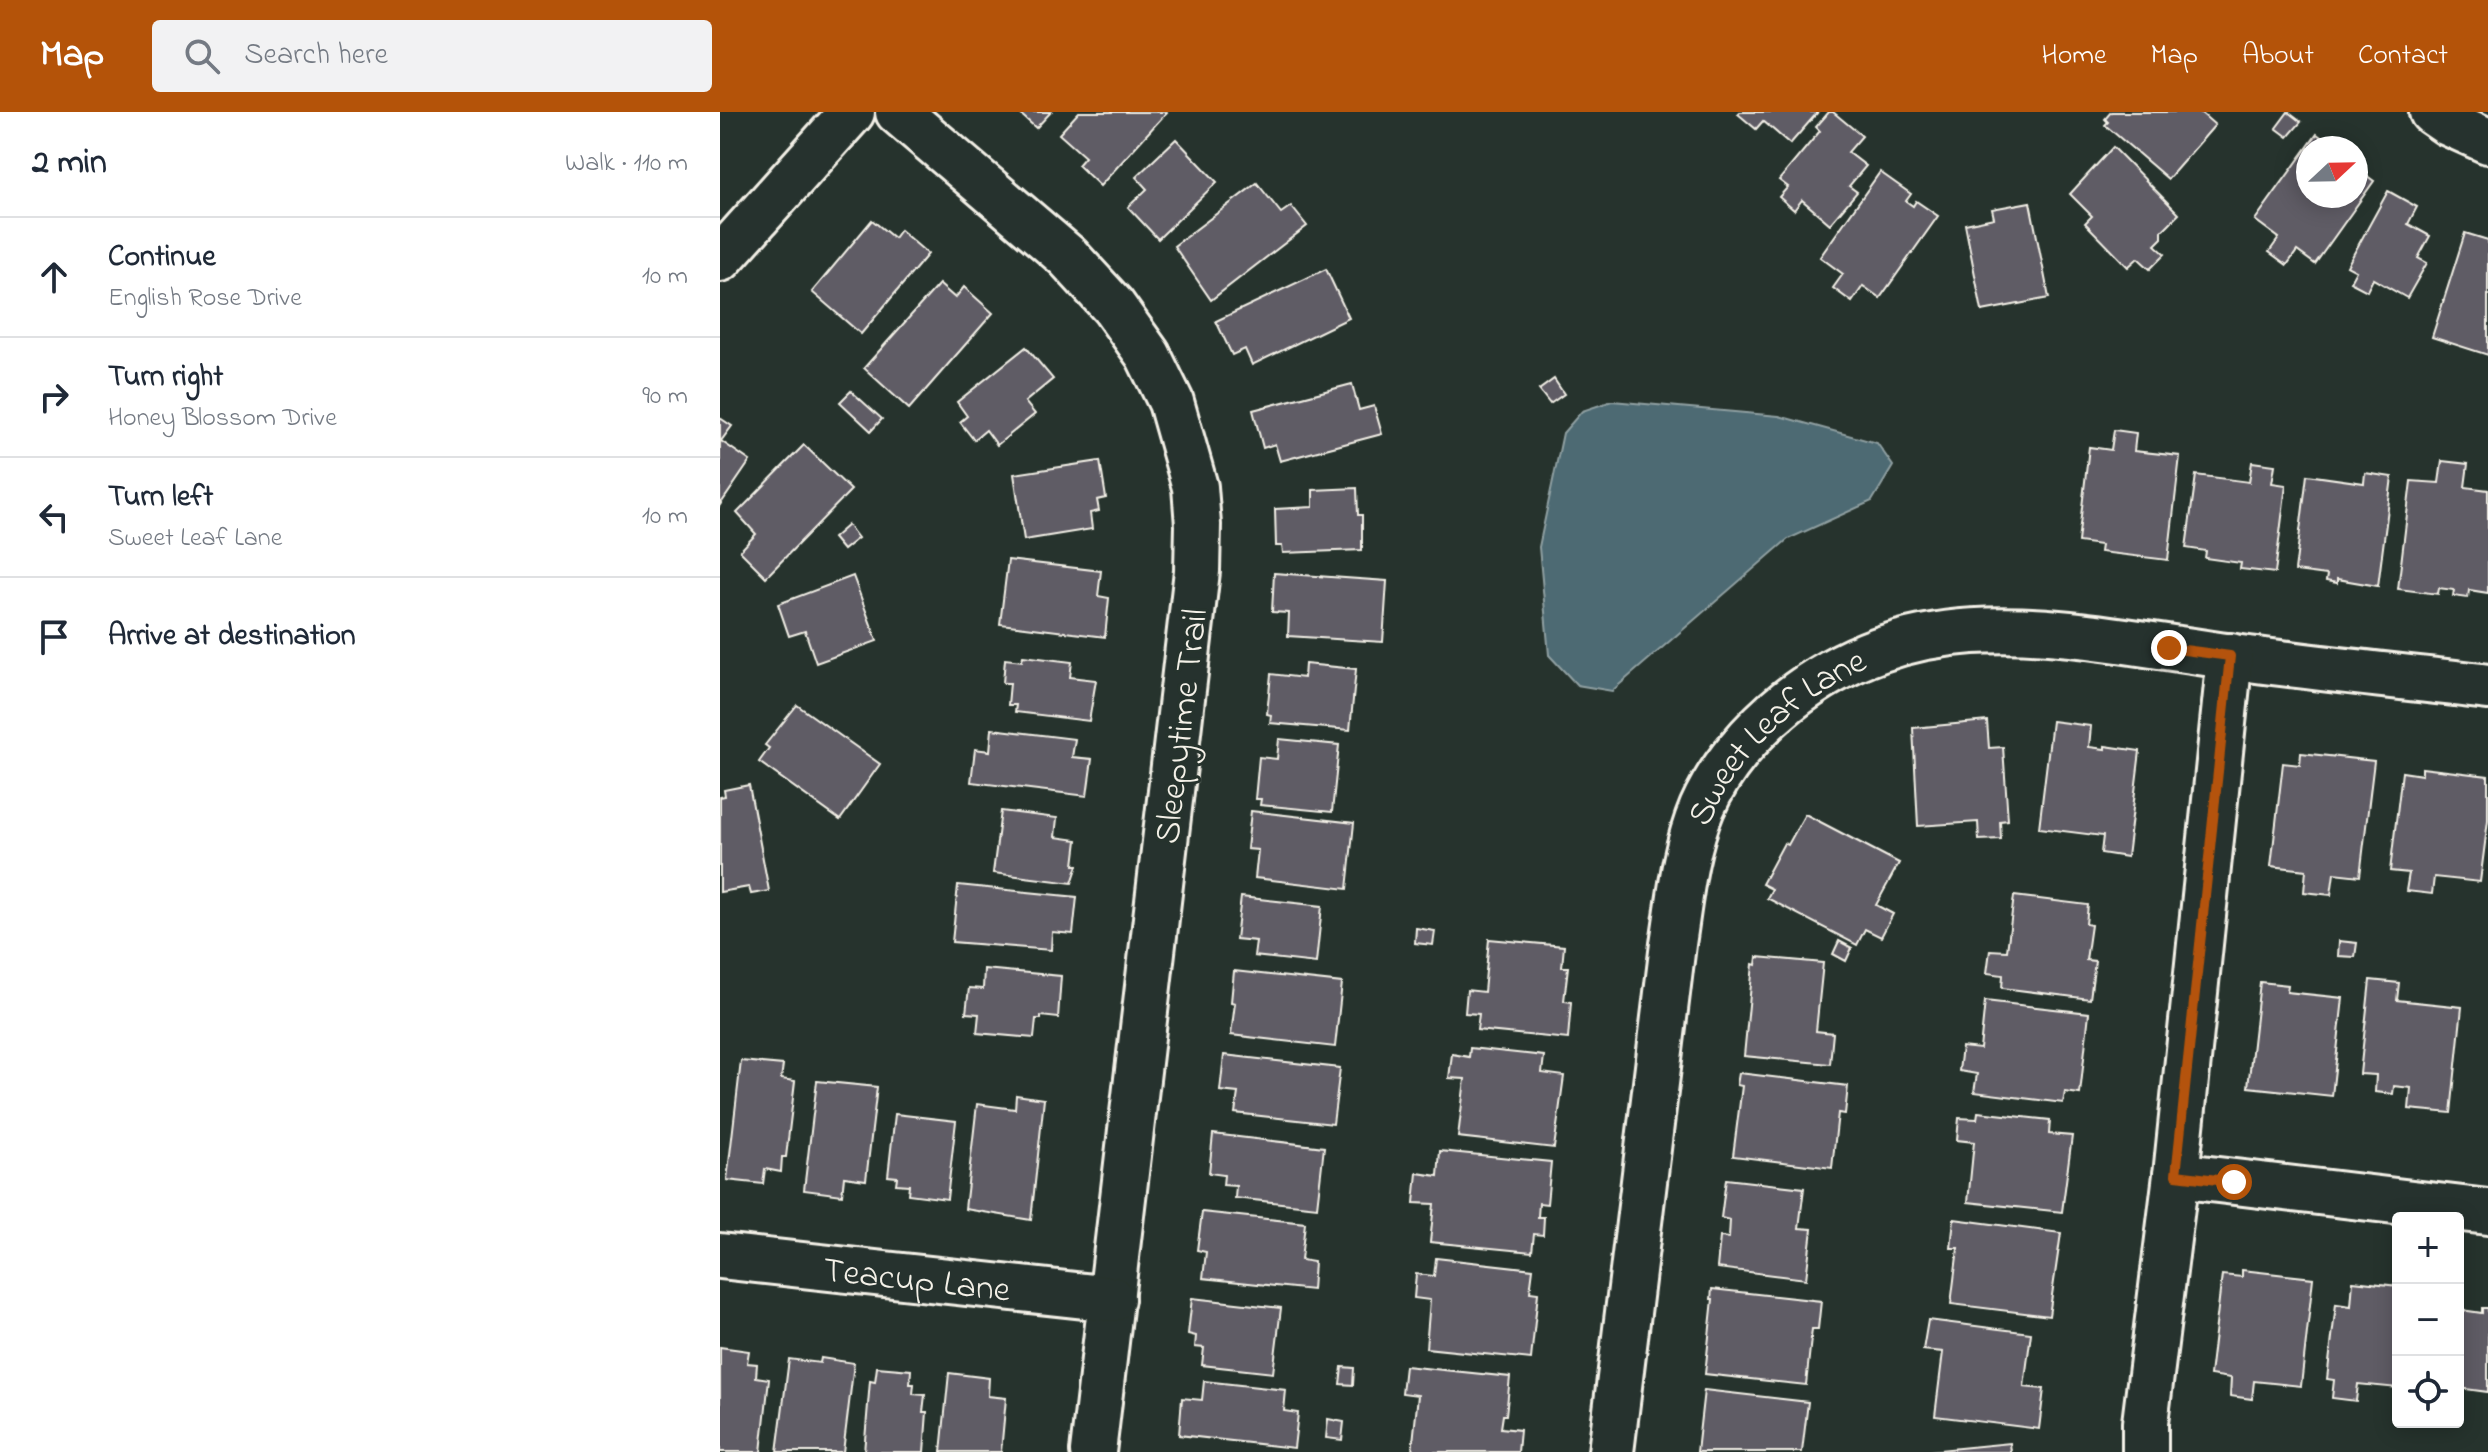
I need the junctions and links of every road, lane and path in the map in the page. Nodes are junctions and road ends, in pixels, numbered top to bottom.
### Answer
1 (852, 112) edge
2 (898, 112) edge
3 (2432, 112) edge
4 (2488, 141) edge
5 (720, 259) edge
6 (2230, 656) junction
7 (2488, 687) edge
8 (2176, 1175) junction
9 (2488, 1212) edge
10 (720, 1256) edge
11 (1112, 1299) junction
12 (1093, 1452) edge
13 (1611, 1452) edge
14 (2145, 1452) edge

1 - 5 street
2 - 11 street, Sleepytime Trail
3 - 4 street
6 - 7 street, Sweet Leaf Lane
6 - 8 street
6 - 13 street, Sweet Leaf Lane
8 - 9 street
8 - 14 street
10 - 11 street, Teacup Lane
11 - 12 street, Sleepytime Trail

